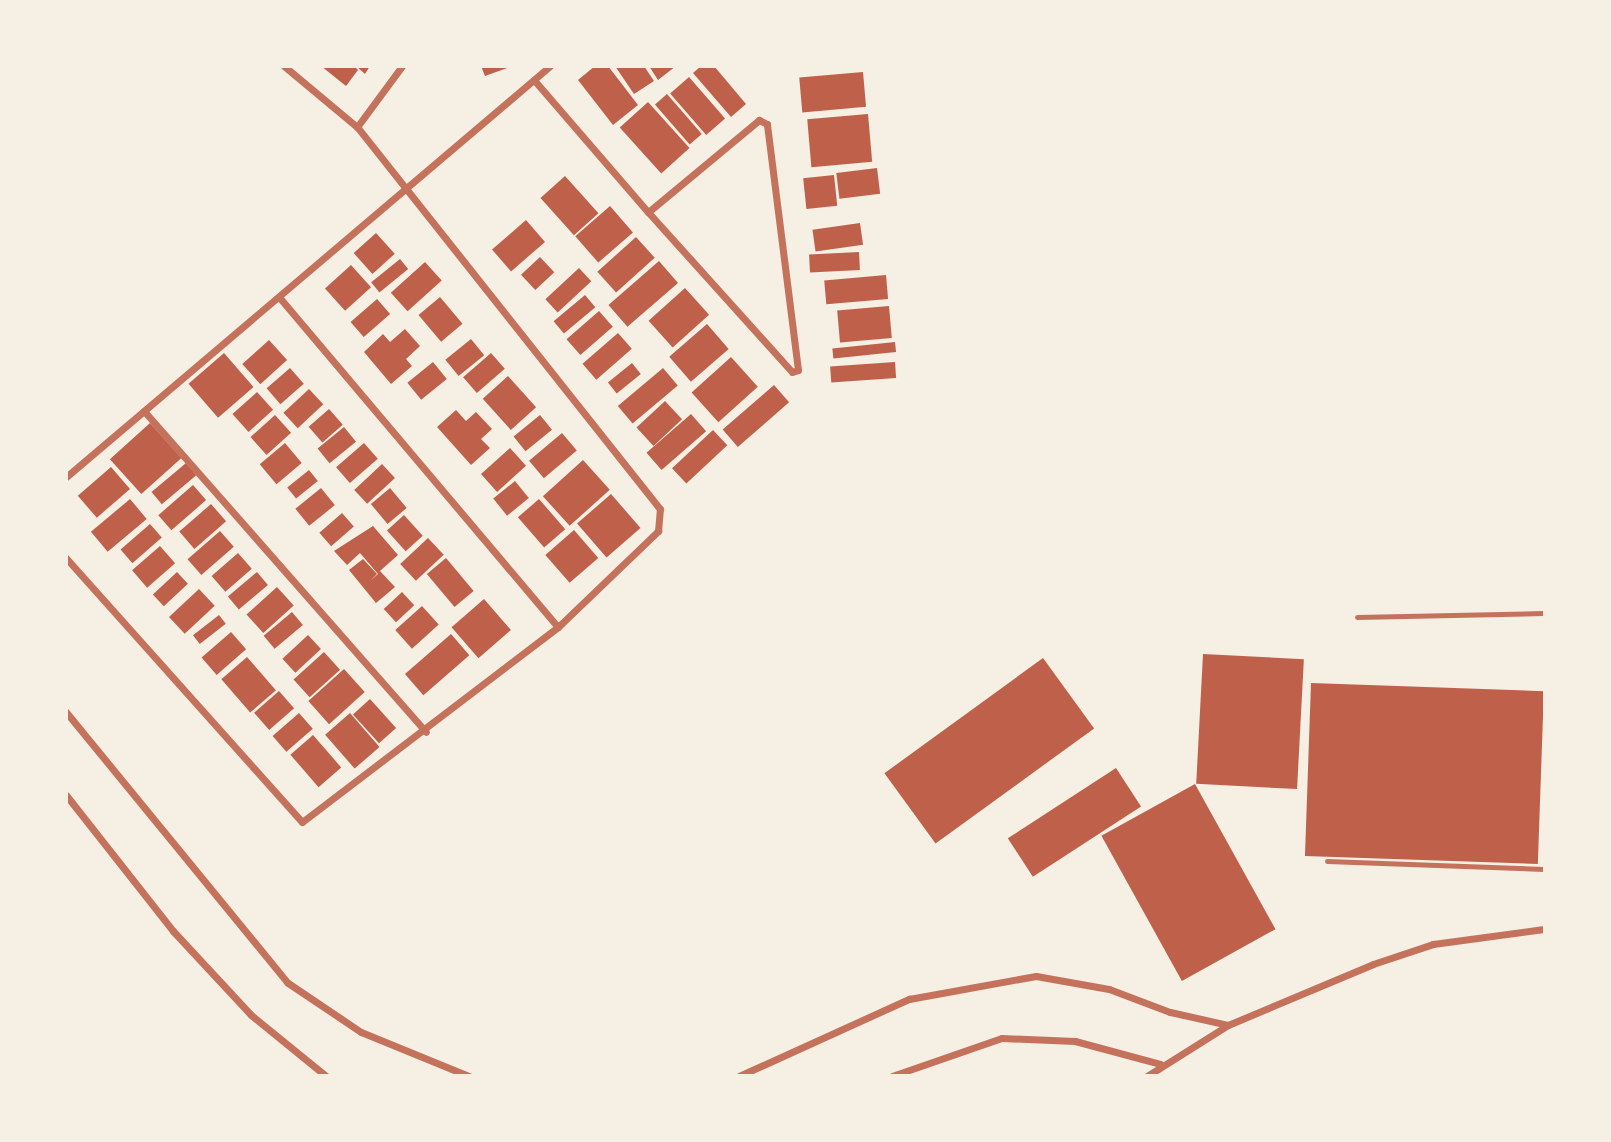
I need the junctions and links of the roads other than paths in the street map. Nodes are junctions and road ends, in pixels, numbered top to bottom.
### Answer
1 (284, 66) edge
2 (402, 66) edge
3 (550, 66) edge
4 (534, 80) junction
5 (357, 127) junction
6 (407, 189) junction
7 (648, 212) junction
8 (279, 297) junction
9 (145, 411) junction
10 (66, 477) edge
11 (66, 558) edge
12 (1545, 612) edge
13 (1357, 617) dead end
14 (558, 627) junction
15 (66, 712) edge
16 (426, 732) junction
17 (66, 795) edge
18 (1327, 861) dead end
19 (1545, 869) edge
20 (1545, 929) edge
21 (1228, 1025) junction
22 (1160, 1064) junction
23 (326, 1076) edge
24 (469, 1076) edge
25 (739, 1076) edge
26 (892, 1076) edge
27 (1147, 1076) edge

1 - 5 street
2 - 5 street
3 - 4 street
4 - 6 street
4 - 7 street
5 - 6 street
6 - 8 street
6 - 14 street
7 - 7 street
8 - 9 street
8 - 14 street
9 - 10 street
9 - 16 street
11 - 16 street
12 - 13 lane
14 - 16 street
15 - 24 street
17 - 23 street
18 - 19 lane
20 - 21 street
21 - 22 street
21 - 25 street
22 - 26 street
22 - 27 street

